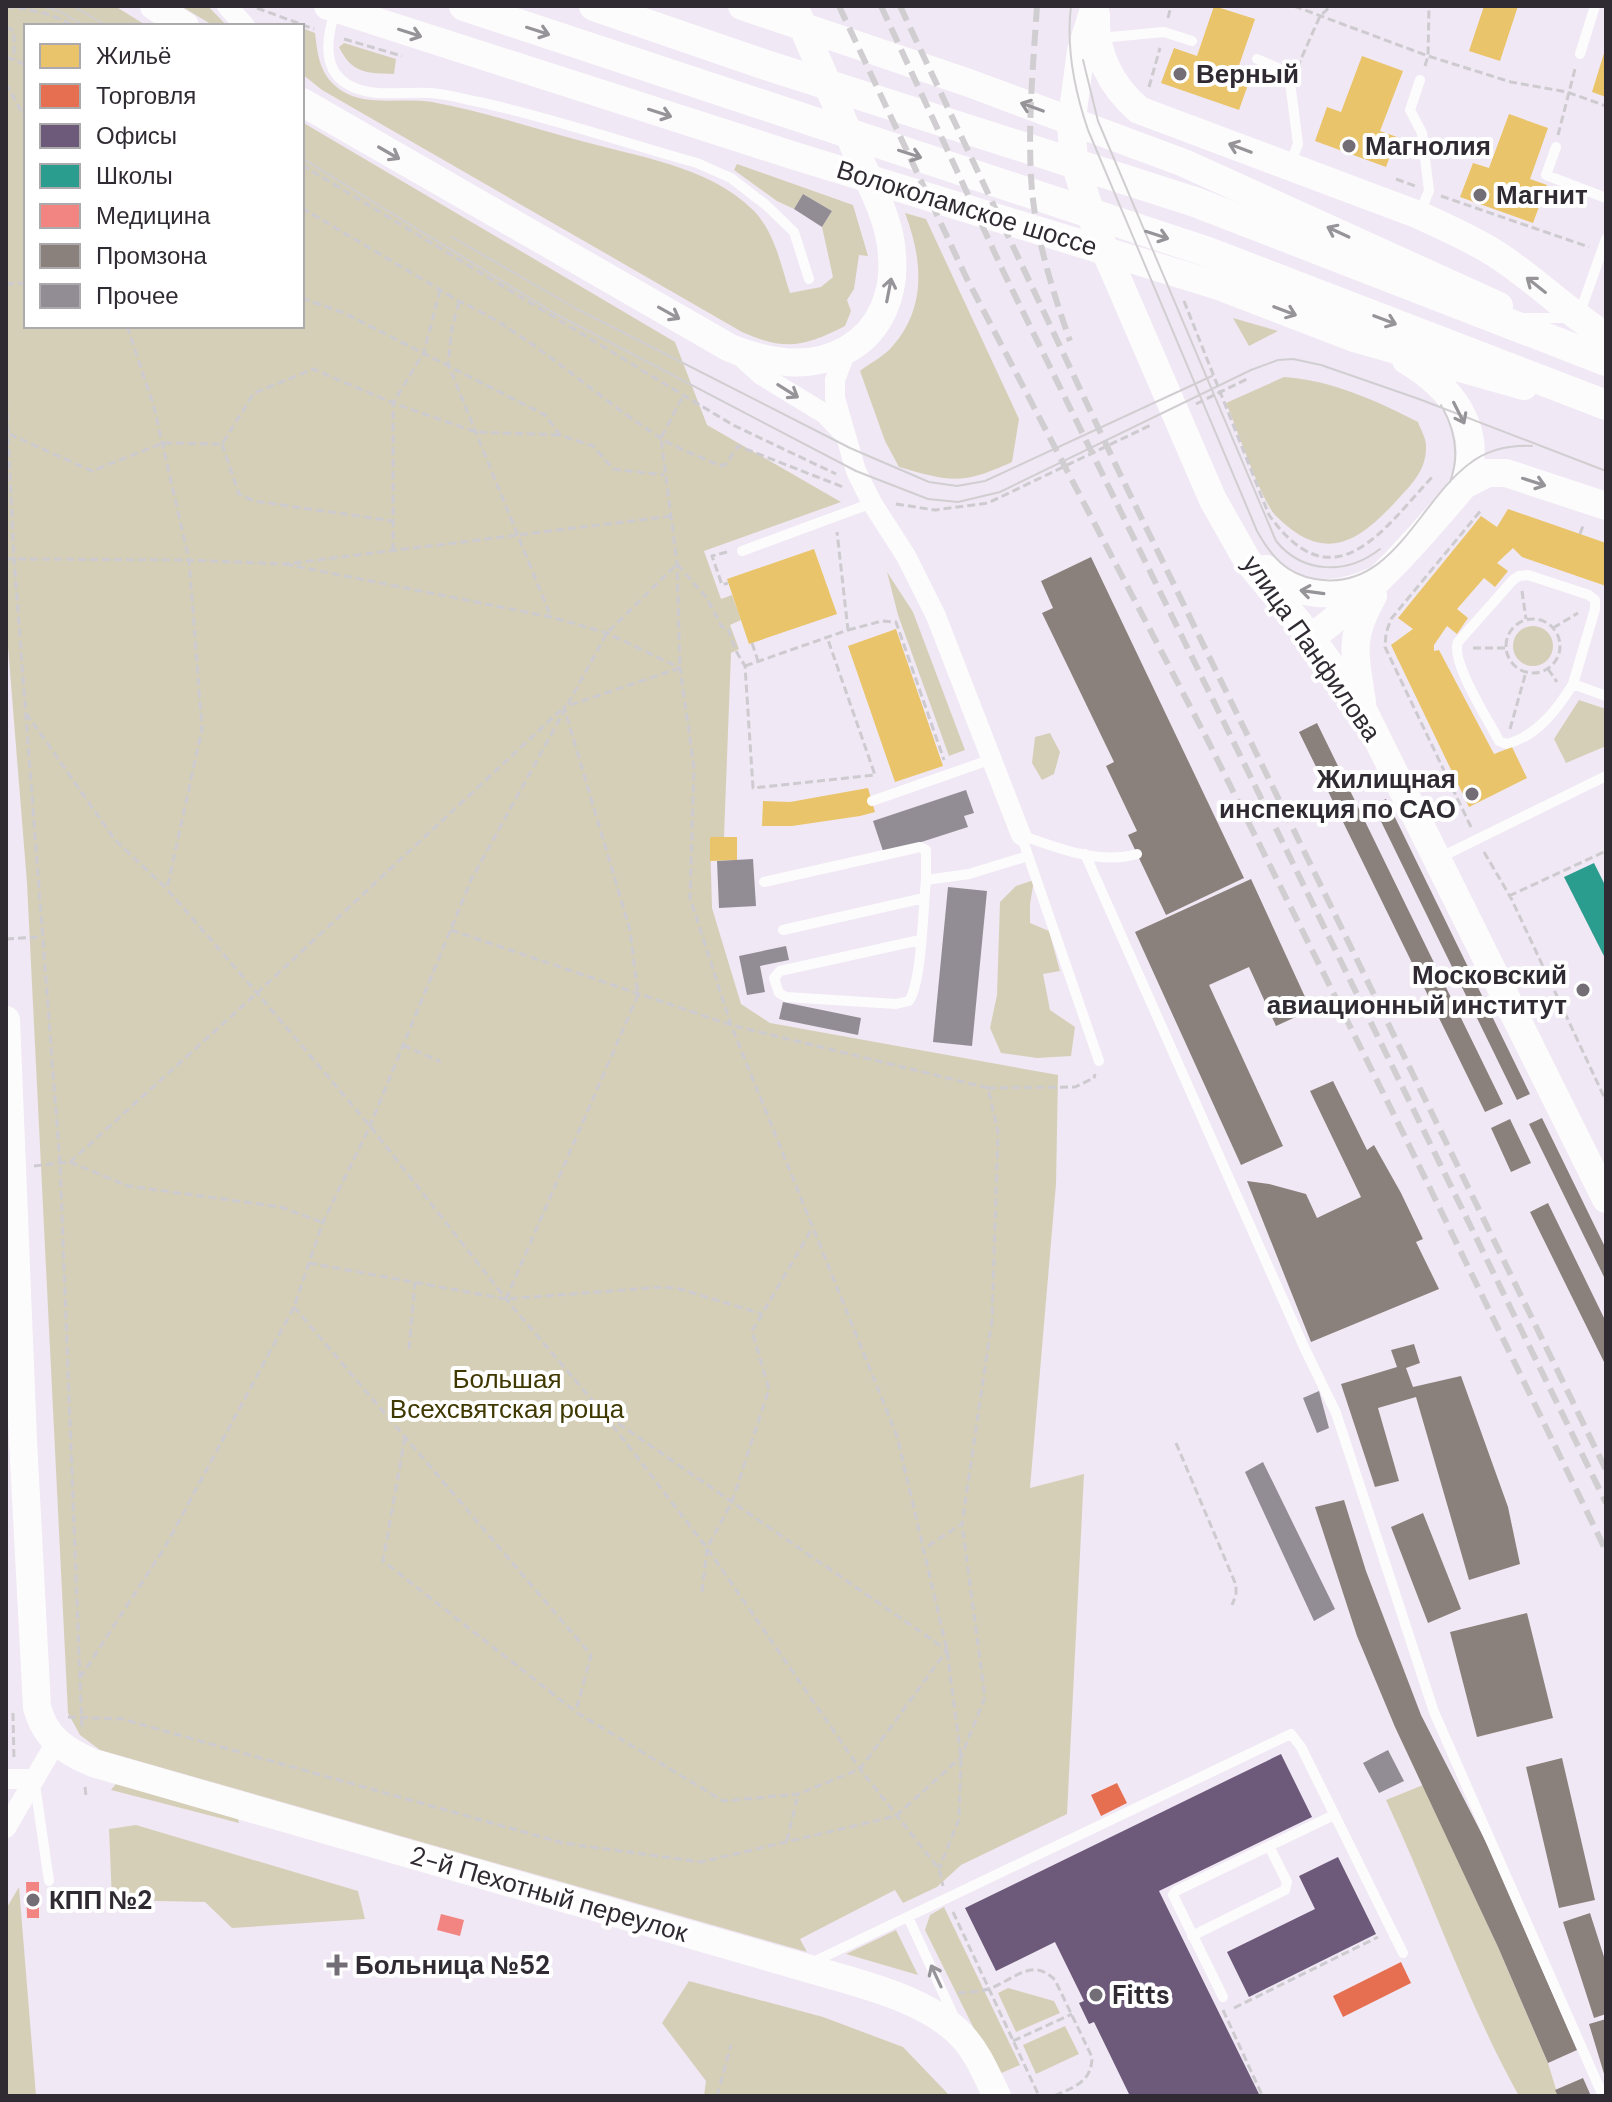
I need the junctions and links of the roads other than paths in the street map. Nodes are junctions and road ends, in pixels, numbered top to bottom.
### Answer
1 (154, 6) edge
2 (227, 6) edge
3 (464, 6) edge
4 (594, 6) edge
5 (794, 6) edge
6 (1096, 6) edge
7 (1595, 6) edge
8 (332, 7) edge
9 (748, 8) edge
10 (182, 24) edge
11 (243, 24) edge
12 (1098, 39) junction
13 (1192, 41) dead end
14 (1580, 54) road end
15 (1257, 59) dead end
16 (1420, 80) road end
17 (309, 104) edge
18 (1139, 110) junction
19 (1556, 147) road end
20 (1290, 167) junction
21 (1076, 168) junction
22 (1606, 198) edge
23 (1419, 215) junction
24 (1606, 239) edge
25 (809, 279) dead end
26 (1525, 318) junction
27 (1578, 318) junction
28 (1354, 338) junction
29 (730, 348) junction
30 (1599, 350) edge
31 (846, 351) junction
32 (1606, 406) edge
33 (844, 435) junction
34 (1464, 485) junction
35 (869, 498) junction
36 (1596, 513) edge
37 (1239, 543) junction
38 (742, 551) dead end
39 (1386, 575) junction
40 (1311, 638) junction
41 (1573, 684) junction
42 (1606, 696) edge
43 (1363, 710) junction
44 (992, 759) junction
45 (1606, 776) edge
46 (872, 801) dead end
47 (1021, 835) junction
48 (1085, 854) junction
49 (1137, 854) dead end
50 (1028, 856) junction
51 (1439, 858) junction
52 (926, 880) junction
53 (764, 882) dead end
54 (924, 898) junction
55 (783, 930) dead end
56 (920, 940) junction
57 (6, 1020) edge
58 (1099, 1061) road end
59 (9, 1168) edge
60 (1606, 1199) edge
61 (60, 1745) junction
62 (6, 1779) edge
63 (34, 1779) junction
64 (1334, 1815) junction
65 (6, 1828) edge
66 (1269, 1846) junction
67 (49, 1881) dead end
68 (908, 1917) junction
69 (1192, 1936) junction
70 (1403, 1953) dead end
71 (803, 1967) junction
72 (1223, 1997) road end
73 (962, 2036) junction
74 (997, 2096) edge
75 (1603, 2096) edge

1 - 10 street
2 - 11 street
3 -> 32 main road, Волоколамское шоссе
4 - 30 main road
31 -> 5 street
6 - 12 street
6 - 21 street, улица Панфилова
7 - 14 lane
8 - 25 lane
8 -> 28 street, Волоколамское шоссе
26 -> 9 street
12 - 13 lane
12 - 18 street
15 - 20 lane
16 - 23 lane
17 -> 29 street
20 -> 18 street
18 - 21 street
19 - 22 lane
20 - 23 street
21 - 37 street, улица Панфилова
27 -> 23 street
24 - 27 lane
26 - 27 lane
26 - 30 street
27 - 30 street
28 - 32 street, Волоколамское шоссе
28 -> 34 street
29 - 31 street
29 -> 33 street
31 - 33 street
33 - 35 street
34 -> 36 street
34 - 39 street
35 - 38 lane
35 - 44 street
39 -> 37 street
37 - 40 street, улица Панфилова
39 - 40 street
39 - 43 street
40 - 43 street, улица Панфилова
41 - 41 lane
41 - 42 lane
43 - 51 street, улица Панфилова
44 - 46 lane
44 - 47 street
45 - 51 lane
47 - 48 lane
47 - 50 lane
48 - 49 lane
48 - 75 lane
50 - 52 lane
50 - 58 lane
51 - 60 street, улица Панфилова
52 - 53 lane
52 - 54 lane
54 - 55 lane
54 - 56 lane
56 - 56 lane
57 - 59 street
59 - 61 street
61 - 63 street
61 - 71 street, 2-й Пехотный переулок
62 - 63 street
63 - 65 street
63 - 67 lane
64 - 66 lane
64 - 68 lane
64 - 70 lane
66 - 69 lane
66 - 69 lane
68 - 71 lane
73 -> 68 lane
69 - 72 lane
71 - 73 street, 2-й Пехотный переулок
73 - 74 street, 2-й Пехотный переулок

